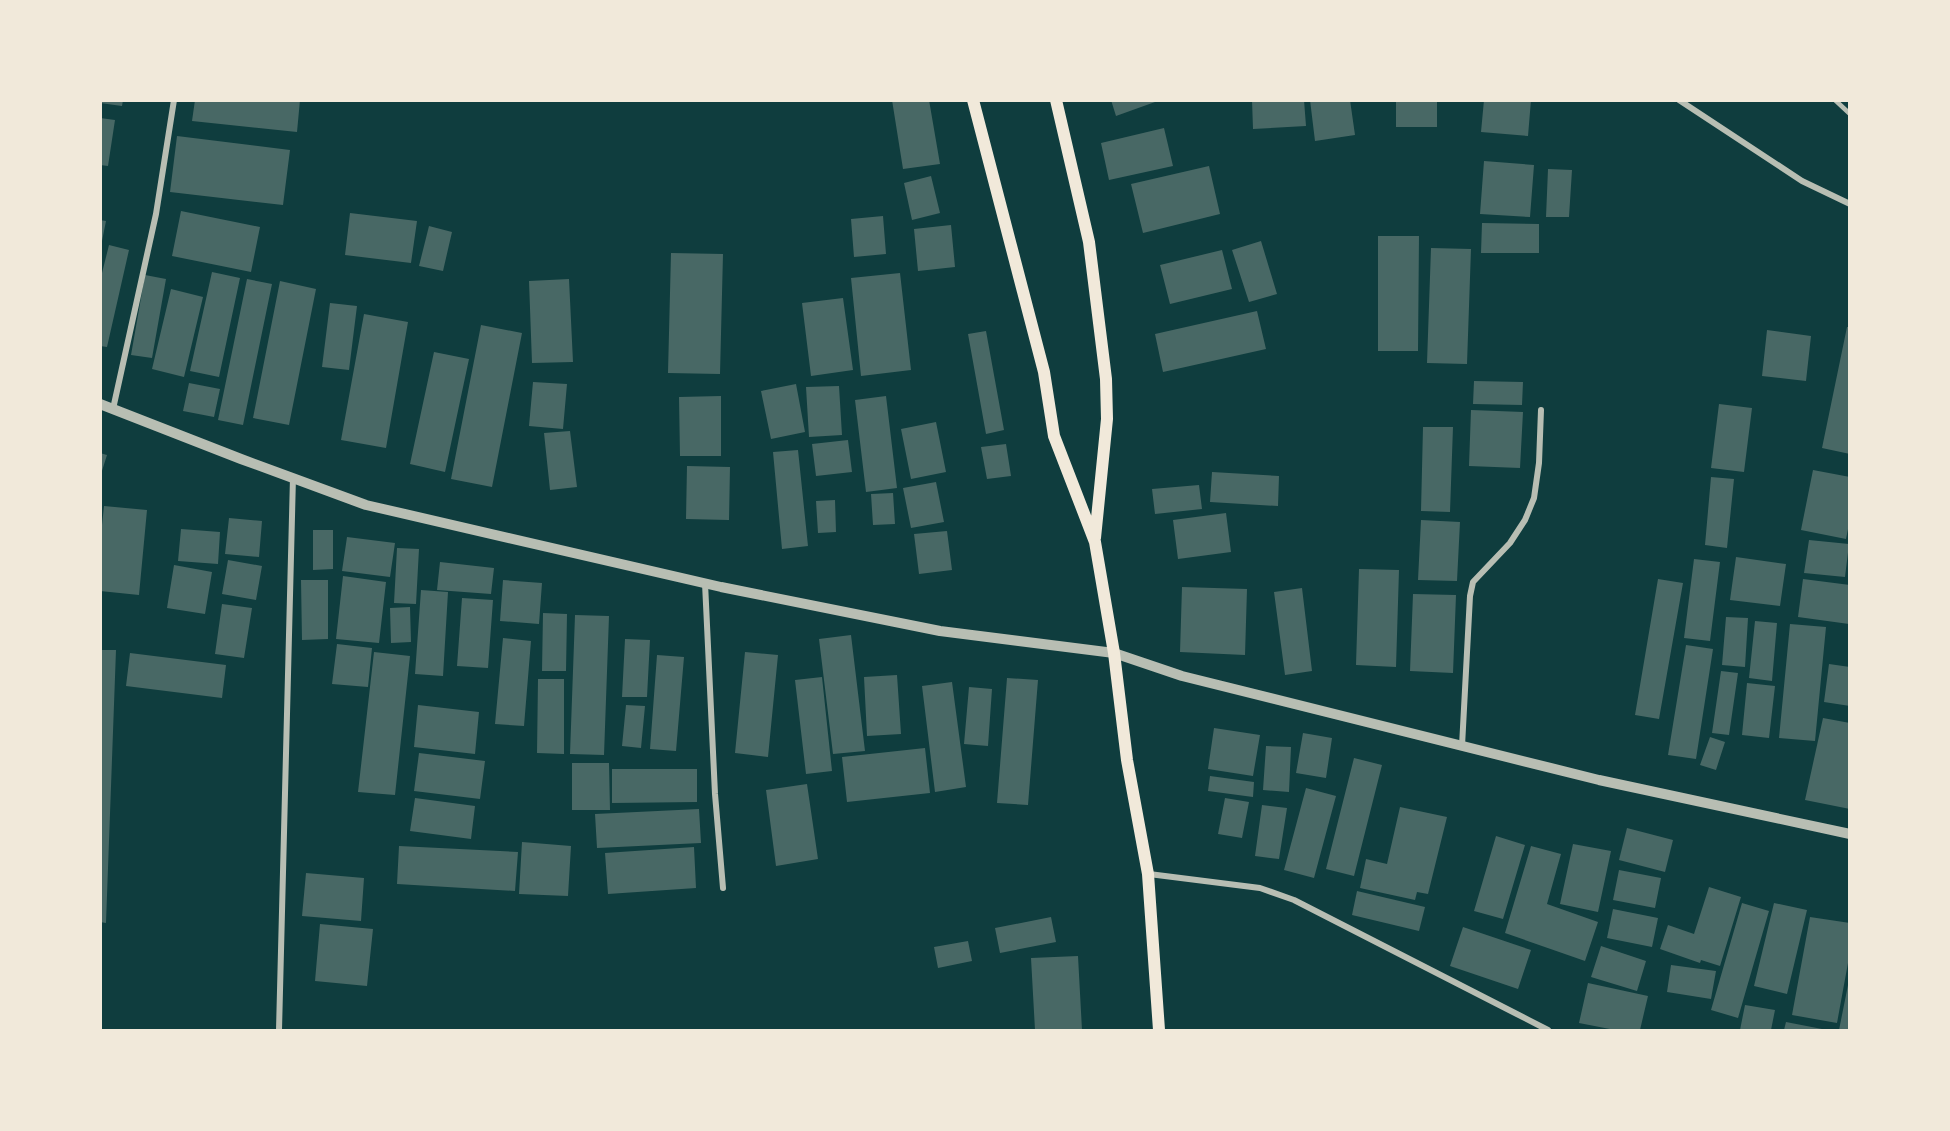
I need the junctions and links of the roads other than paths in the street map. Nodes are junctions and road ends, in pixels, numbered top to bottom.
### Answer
1 (174, 100) edge
2 (973, 100) edge
3 (1056, 100) edge
4 (1678, 100) edge
5 (1835, 100) edge
6 (1850, 114) edge
7 (1850, 204) edge
8 (100, 404) edge
9 (113, 409) junction
10 (1541, 410) dead end
11 (292, 477) junction
12 (1095, 542) junction
13 (705, 583) junction
14 (1114, 653) junction
15 (1462, 747) junction
16 (1850, 834) edge
17 (1148, 874) junction
18 (723, 888) dead end
19 (279, 1030) edge
20 (1159, 1030) edge
21 (1548, 1030) edge

1 - 9 street
2 - 12 main road
3 - 12 main road
4 - 7 street
5 - 6 lane
8 - 9 street
9 - 11 street
10 - 15 street
11 - 13 street
11 - 19 street
12 - 14 main road
13 - 14 street
13 - 18 street
14 - 15 street
14 - 17 main road
15 - 16 street
17 - 20 main road
17 - 21 street

